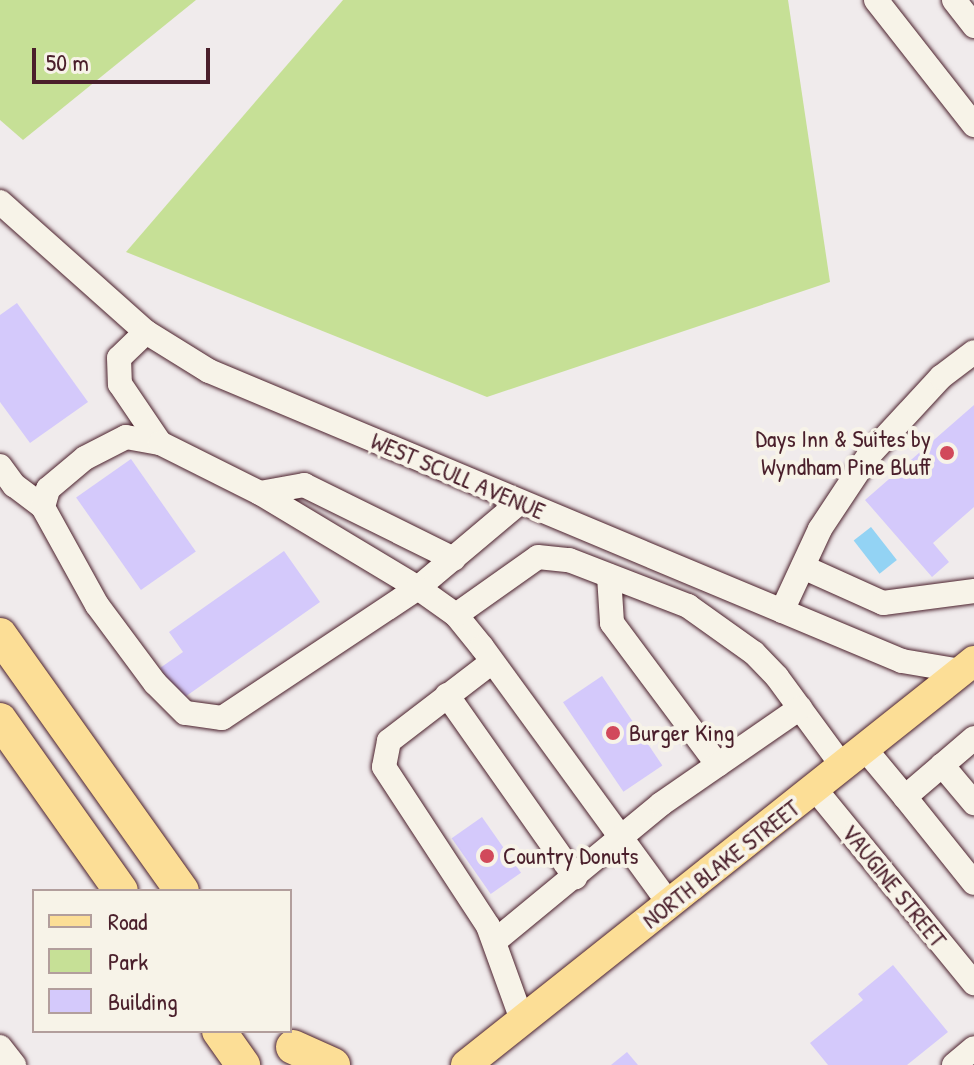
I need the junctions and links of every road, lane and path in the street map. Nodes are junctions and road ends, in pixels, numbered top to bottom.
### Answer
1 (876, 0) edge
2 (954, 0) edge
3 (974, 26) edge
4 (974, 125) edge
5 (0, 202) edge
6 (146, 332) junction
7 (974, 352) edge
8 (160, 443) junction
9 (0, 466) edge
10 (260, 493) junction
11 (520, 502) junction
12 (43, 507) junction
13 (454, 559) junction
14 (803, 567) junction
15 (609, 576) junction
16 (418, 588) junction
17 (974, 591) edge
18 (782, 611) junction
19 (456, 615) junction
20 (0, 635) edge
21 (492, 662) junction
22 (969, 668) edge
23 (447, 695) junction
24 (800, 708) junction
25 (0, 720) edge
26 (974, 738) edge
27 (854, 758) junction
28 (718, 765) junction
29 (942, 765) junction
30 (815, 789) junction
31 (905, 797) junction
32 (974, 803) edge
33 (622, 841) junction
34 (575, 877) junction
35 (974, 883) edge
36 (120, 889) edge
37 (181, 889) edge
38 (670, 905) junction
39 (495, 941) junction
40 (972, 977) edge
41 (522, 1020) junction
42 (220, 1033) edge
43 (0, 1047) edge
44 (294, 1048) edge
45 (974, 1048) edge
46 (14, 1065) edge
47 (243, 1065) edge
48 (333, 1065) edge
49 (466, 1065) edge
50 (954, 1065) edge

1 - 4 street
2 - 3 street
5 - 6 street, WEST SCULL AVENUE
6 - 8 street
6 - 11 street, WEST SCULL AVENUE
7 - 14 street
8 - 10 street
8 - 12 street
9 - 12 street
10 - 13 street
10 - 16 street
11 - 13 street
11 - 18 street, WEST SCULL AVENUE
12 - 16 street
13 - 16 street
14 - 17 street
14 - 18 street
15 - 19 street
15 - 24 street
15 - 28 street
16 - 19 street
18 - 22 street, WEST SCULL AVENUE
19 - 21 street
20 - 37 highway
21 - 23 street
21 - 33 street
22 - 27 main road, NORTH BLAKE STREET
23 - 34 street
23 - 39 street
24 - 27 street
24 - 28 street
25 - 36 highway
26 - 29 street
27 - 30 main road, NORTH BLAKE STREET
27 - 31 street
28 - 33 street
29 - 31 street
29 - 32 street
30 - 38 main road, NORTH BLAKE STREET
30 - 40 street, VAUGINE STREET
31 - 35 street
33 - 34 street
33 - 38 street
34 - 39 street
38 - 41 main road, NORTH BLAKE STREET
39 - 41 street
41 - 49 main road, NORTH BLAKE STREET
42 - 47 highway
43 - 46 street
44 - 48 highway
45 - 50 street

